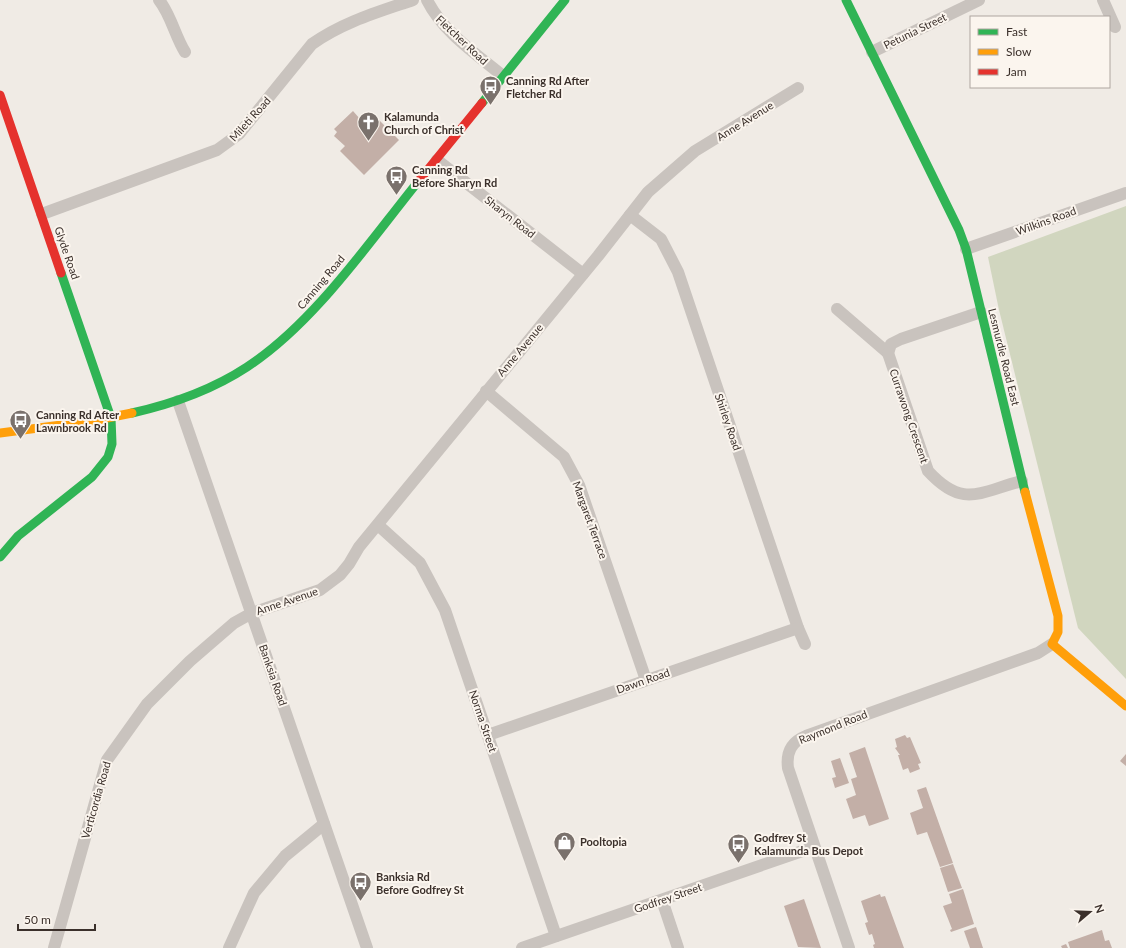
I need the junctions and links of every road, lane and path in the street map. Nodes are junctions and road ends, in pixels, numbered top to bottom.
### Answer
1 (159, 0) edge
2 (413, 0) edge
3 (426, 0) edge
4 (565, 0) edge
5 (846, 0) edge
6 (979, 0) edge
7 (1103, 0) edge
8 (1110, 16) edge
9 (1110, 16) edge
10 (1115, 28) dead end
11 (185, 52) dead end
12 (872, 52) junction
13 (503, 76) junction
14 (798, 88) dead end
15 (0, 95) edge
16 (436, 160) junction
17 (1126, 193) edge
18 (42, 214) junction
19 (630, 215) junction
20 (966, 249) junction
21 (583, 274) junction
22 (837, 309) dead end
23 (982, 312) junction
24 (888, 353) junction
25 (486, 391) junction
26 (178, 401) junction
27 (112, 418) junction
28 (0, 433) edge
29 (1022, 481) junction
30 (378, 525) junction
31 (0, 558) edge
32 (252, 613) junction
33 (798, 628) junction
34 (805, 644) dead end
35 (1052, 644) junction
36 (646, 680) junction
37 (1126, 706) edge
38 (488, 734) junction
39 (324, 824) junction
40 (814, 847) junction
41 (662, 900) junction
42 (556, 936) junction
43 (54, 948) edge
44 (229, 948) edge
45 (367, 948) edge
46 (522, 948) edge
47 (678, 948) edge
48 (849, 948) edge

1 - 11 street
2 - 18 street, Mileti Road
3 - 13 street, Fletcher Road
4 - 13 street, Canning Road
5 - 12 street, Lesmurdie Road East
6 - 12 street, Petunia Street
7 - 9 street
8 - 10 street
12 - 20 street, Lesmurdie Road East
13 - 16 street, Canning Road
14 - 19 street, Anne Avenue
15 - 18 street, Glyde Road
16 - 21 street, Sharyn Road
16 - 26 street, Canning Road
17 - 20 street, Wilkins Road
18 - 27 street, Glyde Road
19 - 21 street, Anne Avenue
19 - 33 street, Shirley Road
20 - 23 street, Lesmurdie Road East
21 - 25 street, Anne Avenue
22 - 24 street
23 - 24 street
23 - 29 street, Lesmurdie Road East
24 - 29 street, Currawong Crescent
25 - 30 street, Anne Avenue
25 - 36 street, Margaret Terrace
26 - 27 street, Canning Road
26 - 32 street, Banksia Road
27 - 28 street, Canning Road
27 - 31 street, Glyde Road
29 - 35 street, Lesmurdie Road East
30 - 32 street, Anne Avenue
30 - 38 street, Norma Street
32 - 39 street, Banksia Road
32 - 43 street, Verticordia Road
33 - 34 street, Shirley Road
33 - 36 street, Dawn Road
35 - 37 street
35 - 40 street, Raymond Road
36 - 38 street, Dawn Road
38 - 42 street, Norma Street
39 - 44 street
39 - 45 street, Banksia Road
40 - 41 street, Godfrey Street
40 - 48 street, Raymond Road
41 - 42 street, Godfrey Street
41 - 47 street
42 - 46 street, Godfrey Street

